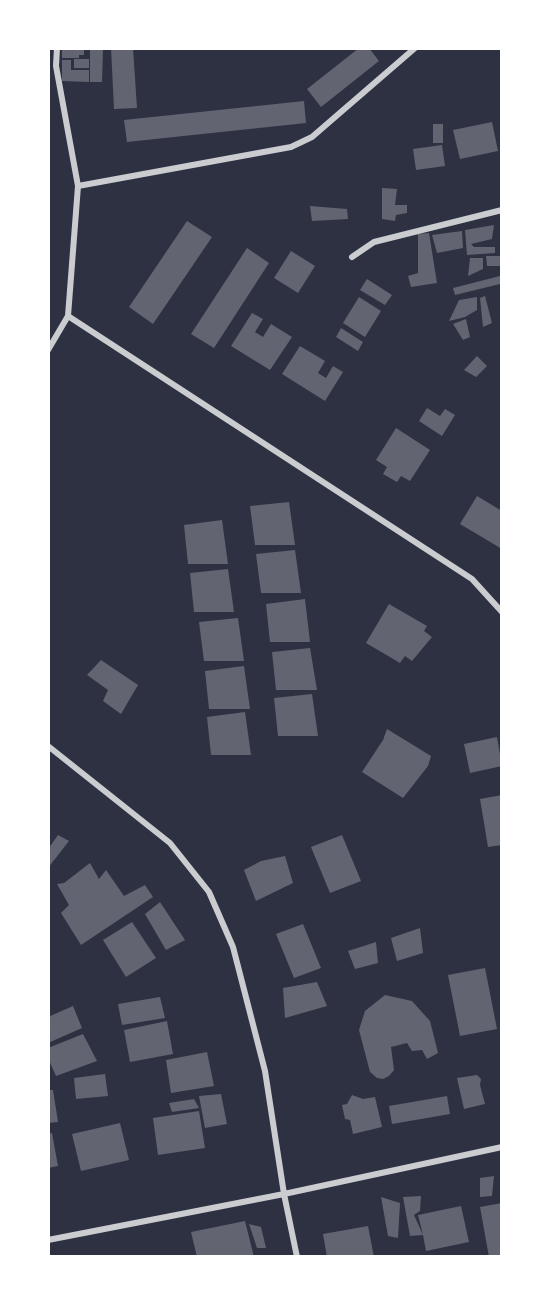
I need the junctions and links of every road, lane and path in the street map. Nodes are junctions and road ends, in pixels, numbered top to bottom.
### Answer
1 (57, 48) edge
2 (415, 48) edge
3 (56, 66) junction
4 (48, 67) edge
5 (78, 186) junction
6 (502, 210) edge
7 (352, 257) dead end
8 (68, 316) junction
9 (48, 350) edge
10 (502, 612) edge
11 (48, 746) edge
12 (502, 1147) edge
13 (284, 1194) junction
14 (48, 1240) edge
15 (297, 1257) edge

1 - 3 street
2 - 5 street
3 - 4 street
3 - 5 street
5 - 8 street
6 - 7 street
8 - 9 street
8 - 10 street
11 - 13 street
12 - 13 street
13 - 14 street
13 - 15 street

